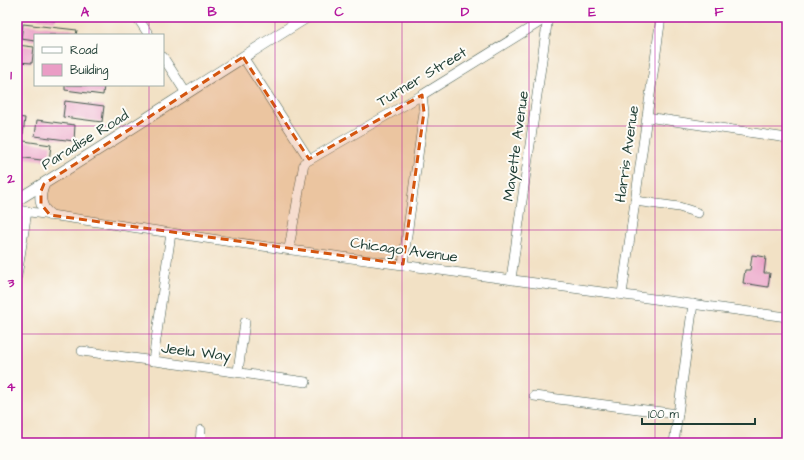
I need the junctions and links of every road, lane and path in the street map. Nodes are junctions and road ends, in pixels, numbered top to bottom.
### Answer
1 (137, 17) edge
2 (307, 17) edge
3 (661, 17) edge
4 (544, 18) edge
5 (148, 34) edge
6 (243, 57) junction
7 (164, 59) edge
8 (186, 92) junction
9 (422, 95) junction
10 (647, 117) junction
11 (787, 138) edge
12 (309, 159) junction
13 (44, 184) junction
14 (17, 200) edge
15 (635, 201) junction
16 (17, 210) edge
17 (27, 211) junction
18 (698, 213) dead end
19 (50, 215) junction
20 (171, 233) junction
21 (289, 248) junction
22 (403, 264) junction
23 (17, 276) edge
24 (512, 280) junction
25 (622, 294) junction
26 (693, 304) junction
27 (787, 317) edge
28 (245, 322) dead end
29 (82, 351) dead end
30 (153, 361) junction
31 (238, 371) junction
32 (306, 382) dead end
33 (534, 396) dead end
34 (678, 414) junction
35 (201, 430) dead end
36 (200, 443) edge
37 (674, 443) edge

1 - 5 street
2 - 6 main road, Paradise Road
3 - 10 street, Harris Avenue
4 - 9 street, Turner Street
4 - 24 street, Mayette Avenue
6 - 8 main road, Paradise Road
6 - 12 street
7 - 8 street
8 - 13 main road, Paradise Road
9 - 12 street, Turner Street
9 - 22 street
10 - 11 street
10 - 15 street, Harris Avenue
12 - 21 street
13 - 14 main road, Paradise Road
13 - 19 main road
15 - 18 street
15 - 25 street, Harris Avenue
16 - 17 street, Chicago Avenue
17 - 19 street, Chicago Avenue
17 - 23 street
19 - 20 street, Chicago Avenue
20 - 21 street, Chicago Avenue
20 - 30 street
21 - 22 street, Chicago Avenue
22 - 24 street, Chicago Avenue
24 - 25 street, Chicago Avenue
25 - 26 street, Chicago Avenue
26 - 27 street, Chicago Avenue
26 - 34 street
28 - 31 street
29 - 30 street, Jeelu Way
30 - 31 street, Jeelu Way
31 - 32 street, Jeelu Way
33 - 34 street
34 - 37 street
35 - 36 street

